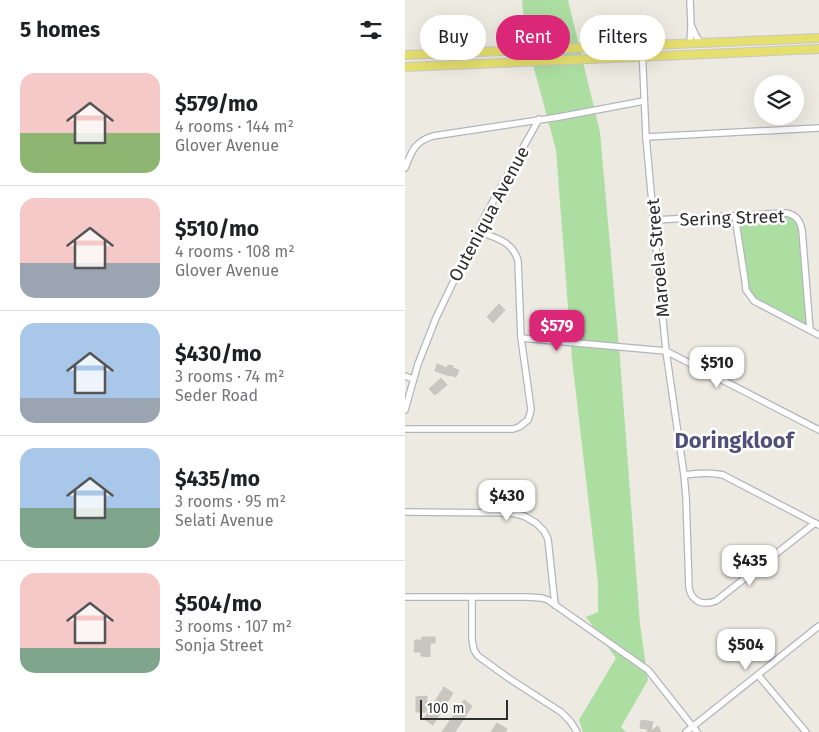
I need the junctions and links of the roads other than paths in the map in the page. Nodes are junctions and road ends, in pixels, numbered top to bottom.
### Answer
1 (690, 0) edge
2 (691, 25) junction
3 (819, 38) edge
4 (748, 41) junction
5 (690, 44) junction
6 (701, 44) junction
7 (665, 45) edge
8 (580, 49) edge
9 (819, 49) edge
10 (795, 51) junction
11 (405, 55) edge
12 (665, 56) edge
13 (580, 60) edge
14 (643, 60) edge
15 (405, 67) edge
16 (644, 101) junction
17 (539, 119) junction
18 (819, 128) edge
19 (647, 137) junction
20 (405, 168) edge
21 (735, 216) junction
22 (654, 220) junction
23 (478, 231) junction
24 (811, 330) junction
25 (819, 335) edge
26 (521, 338) junction
27 (666, 352) junction
28 (405, 376) edge
29 (413, 379) junction
30 (405, 410) edge
31 (405, 429) edge
32 (819, 430) edge
33 (684, 475) junction
34 (405, 512) edge
35 (817, 524) edge
36 (405, 597) edge
37 (472, 598) junction
38 (555, 605) junction
39 (819, 626) edge
40 (758, 675) junction
41 (693, 726) junction
42 (577, 732) edge
43 (686, 732) edge
44 (697, 732) edge
45 (806, 732) edge

1 - 2 street
2 - 5 street
2 - 6 street
3 - 4 main road
4 - 6 main road
4 - 10 main road
5 - 6 main road
5 - 7 main road
8 - 11 main road
9 - 10 main road
10 - 12 main road
13 - 15 main road
14 - 16 street, Maroela Street
16 - 17 street
16 - 19 street, Maroela Street
17 - 20 street
17 - 23 street, Outeniqua Avenue
18 - 19 street
19 - 22 street, Maroela Street
21 - 22 street, Sering Street
21 - 24 street
21 - 24 street, Sering Street
22 - 27 street, Maroela Street
23 - 26 street
23 - 29 street, Outeniqua Avenue
24 - 25 street
26 - 27 street
26 - 31 street
27 - 32 street
27 - 33 street, Maroela Street
28 - 29 street
29 - 30 street, Outeniqua Avenue
33 - 35 street
33 - 35 street, Maroela Street
34 - 38 street
36 - 37 street
37 - 38 street
37 - 42 street
38 - 41 street
39 - 40 street
40 - 41 street
40 - 45 street
41 - 43 street
41 - 44 street

